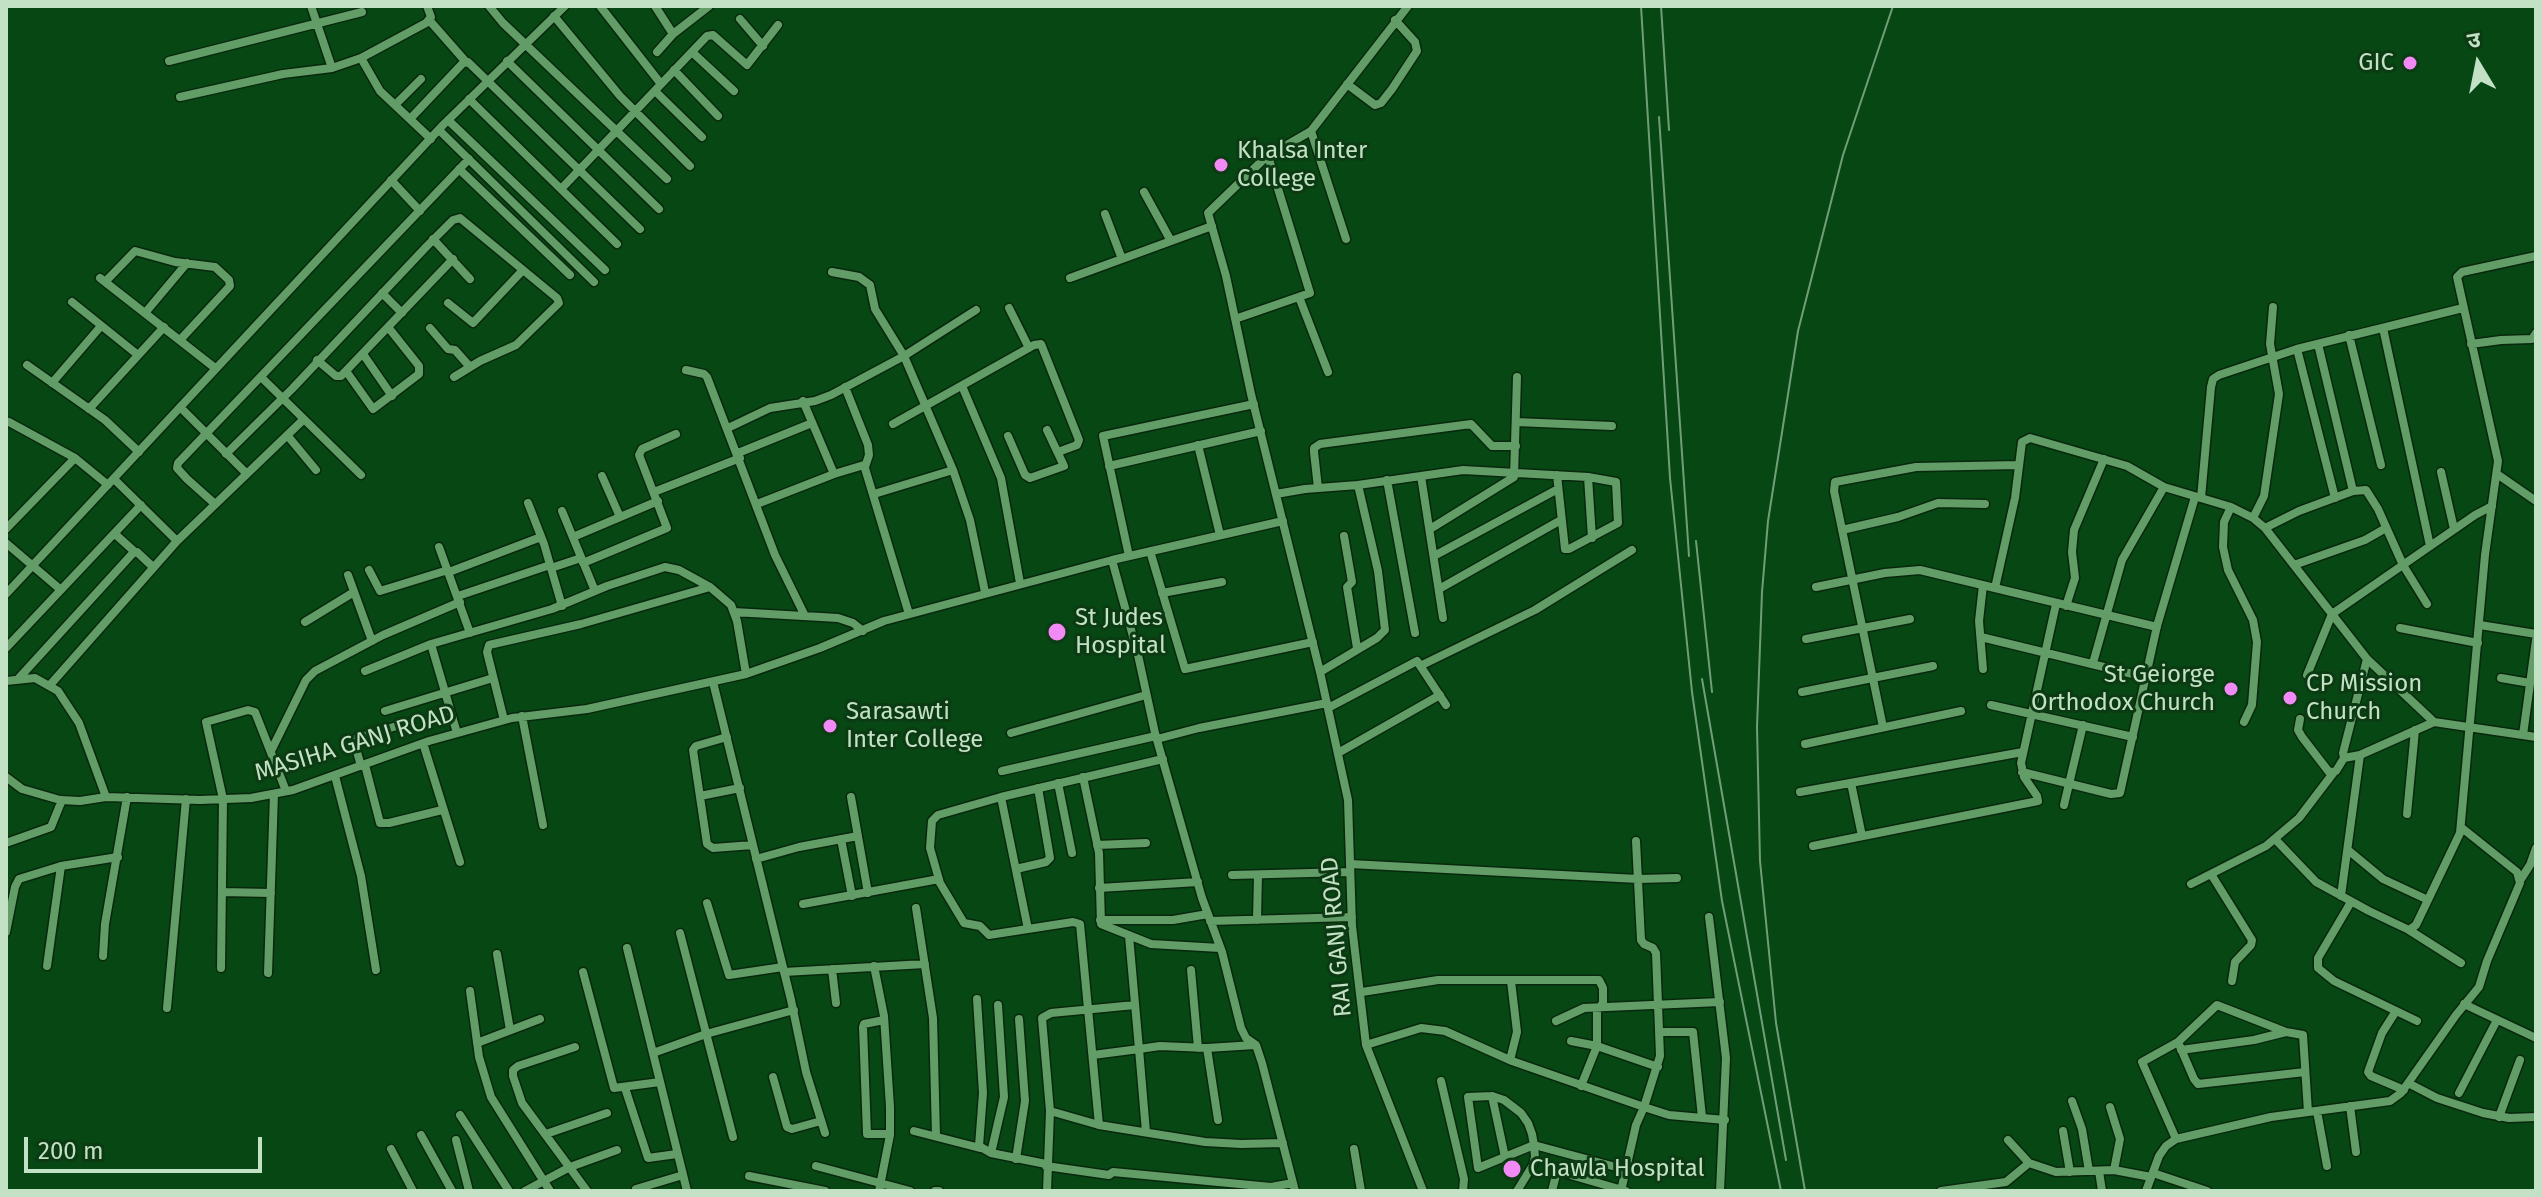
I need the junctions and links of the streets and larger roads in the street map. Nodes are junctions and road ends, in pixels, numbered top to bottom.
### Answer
1 (311, 6) edge
2 (427, 6) edge
3 (489, 6) edge
4 (600, 6) edge
5 (655, 6) edge
6 (709, 6) edge
7 (1408, 6) edge
8 (564, 7) edge
9 (362, 12) dead end
10 (554, 16) junction
11 (740, 19) dead end
12 (1395, 20) junction
13 (430, 21) junction
14 (317, 24) junction
15 (778, 25) dead end
16 (673, 34) junction
17 (525, 43) junction
18 (763, 46) junction
19 (657, 52) dead end
20 (692, 52) junction
21 (361, 58) junction
22 (169, 61) dead end
23 (507, 61) junction
24 (466, 62) junction
25 (332, 68) junction
26 (674, 70) junction
27 (421, 79) dead end
28 (488, 80) junction
29 (1347, 84) junction
30 (658, 87) junction
31 (734, 91) dead end
32 (180, 97) dead end
33 (469, 99) junction
34 (395, 105) junction
35 (634, 110) junction
36 (718, 116) dead end
37 (410, 119) junction
38 (448, 120) junction
39 (616, 129) junction
40 (439, 130) junction
41 (1311, 131) junction
42 (702, 137) dead end
43 (431, 139) junction
44 (597, 149) junction
45 (1268, 156) junction
46 (469, 159) junction
47 (690, 166) dead end
48 (459, 169) junction
49 (580, 170) junction
50 (667, 179) dead end
51 (391, 180) junction
52 (561, 189) junction
53 (1144, 192) dead end
54 (659, 209) dead end
55 (420, 211) junction
56 (1105, 214) dead end
57 (1212, 226) junction
58 (640, 229) dead end
59 (433, 239) junction
60 (1346, 239) dead end
61 (1171, 241) junction
62 (617, 244) dead end
63 (2536, 256) edge
64 (453, 259) junction
65 (1122, 259) junction
66 (187, 263) junction
67 (523, 270) junction
68 (605, 270) dead end
69 (832, 272) dead end
70 (570, 275) dead end
71 (1070, 278) dead end
72 (470, 279) dead end
73 (594, 282) dead end
74 (382, 293) junction
75 (1299, 297) junction
76 (72, 302) dead end
77 (448, 303) dead end
78 (2273, 307) dead end
79 (1009, 308) dead end
80 (2463, 308) junction
81 (976, 310) dead end
82 (145, 313) junction
83 (402, 313) junction
84 (1235, 319) junction
85 (101, 326) junction
86 (164, 327) junction
87 (388, 327) junction
88 (430, 328) dead end
89 (2383, 328) junction
90 (2536, 333) edge
91 (2349, 335) junction
92 (180, 340) junction
93 (2318, 344) junction
94 (2471, 344) junction
95 (1029, 348) junction
96 (2297, 349) junction
97 (363, 354) junction
98 (138, 355) junction
99 (904, 356) junction
100 (2272, 357) junction
101 (317, 360) junction
102 (27, 365) dead end
103 (470, 367) junction
104 (215, 368) junction
105 (686, 370) dead end
106 (346, 371) junction
107 (1328, 372) dead end
108 (261, 377) junction
109 (454, 377) dead end
110 (1517, 377) dead end
111 (52, 383) junction
112 (962, 386) junction
113 (845, 387) junction
114 (392, 396) junction
115 (281, 399) junction
116 (803, 401) junction
117 (1254, 404) junction
118 (925, 406) junction
119 (180, 407) junction
120 (89, 409) junction
121 (303, 420) junction
122 (9, 422) dead end
123 (1516, 422) junction
124 (812, 423) junction
125 (893, 424) dead end
126 (1612, 426) dead end
127 (728, 428) junction
128 (1047, 430) dead end
129 (1261, 431) junction
130 (206, 434) junction
131 (676, 434) dead end
132 (287, 435) junction
133 (1008, 436) dead end
134 (1198, 445) junction
135 (1516, 446) junction
136 (139, 452) junction
137 (1058, 452) junction
138 (226, 454) junction
139 (739, 456) junction
140 (75, 458) junction
141 (2104, 459) junction
142 (2019, 465) junction
143 (2381, 465) dead end
144 (1109, 466) junction
145 (865, 467) junction
146 (316, 470) dead end
147 (953, 470) junction
148 (2441, 472) dead end
149 (246, 473) junction
150 (1516, 473) junction
151 (834, 474) junction
152 (2497, 474) junction
153 (361, 475) dead end
154 (1557, 475) junction
155 (602, 476) dead end
156 (1421, 476) junction
157 (1588, 477) junction
158 (1387, 480) junction
159 (111, 482) junction
160 (1358, 485) junction
161 (2164, 487) junction
162 (1318, 488) junction
163 (1558, 489) junction
164 (2353, 491) junction
165 (874, 494) junction
166 (1276, 494) junction
167 (656, 497) junction
168 (2198, 498) junction
169 (2335, 498) junction
170 (2536, 501) edge
171 (528, 503) dead end
172 (215, 504) junction
173 (757, 504) junction
174 (1985, 504) dead end
175 (141, 505) junction
176 (2492, 506) junction
177 (2231, 507) junction
178 (562, 511) dead end
179 (620, 517) junction
180 (2253, 518) junction
181 (1561, 520) junction
182 (1283, 521) junction
183 (2265, 528) junction
184 (2386, 528) junction
185 (6, 529) edge
186 (1430, 529) junction
187 (2454, 529) junction
188 (1842, 530) junction
189 (115, 534) junction
190 (1220, 535) junction
191 (1344, 536) dead end
192 (541, 537) junction
193 (573, 537) junction
194 (1592, 538) junction
195 (177, 541) junction
196 (6, 543) edge
197 (2430, 546) junction
198 (439, 547) dead end
199 (1632, 550) dead end
200 (1150, 551) junction
201 (135, 552) junction
202 (1129, 556) junction
203 (1434, 556) junction
204 (1112, 560) junction
205 (582, 561) junction
206 (2294, 565) junction
207 (2403, 565) junction
208 (33, 566) junction
209 (153, 567) junction
210 (551, 567) junction
211 (369, 570) dead end
212 (448, 571) junction
213 (348, 575) dead end
214 (1852, 580) junction
215 (1222, 582) dead end
216 (1020, 583) junction
217 (1983, 585) junction
218 (710, 587) junction
219 (1816, 587) dead end
220 (1995, 588) junction
221 (1439, 589) junction
222 (61, 590) junction
223 (595, 591) junction
224 (354, 592) junction
225 (985, 592) junction
226 (1162, 593) junction
227 (6, 594) edge
228 (459, 599) junction
229 (2427, 604) dead end
230 (2061, 605) junction
231 (562, 606) junction
232 (734, 612) junction
233 (2106, 613) junction
234 (909, 614) junction
235 (2332, 614) junction
236 (805, 616) junction
237 (1443, 618) dead end
238 (1910, 619) dead end
239 (305, 622) dead end
240 (2480, 625) junction
241 (2157, 627) junction
242 (1862, 628) junction
243 (2400, 628) dead end
244 (863, 631) junction
245 (470, 633) junction
246 (1415, 633) dead end
247 (2536, 634) edge
248 (1981, 637) junction
249 (1806, 639) dead end
250 (2536, 640) edge
251 (372, 641) junction
252 (1313, 642) junction
253 (2478, 643) junction
254 (431, 644) junction
255 (6, 648) edge
256 (1357, 648) junction
257 (2044, 651) junction
258 (2367, 659) junction
259 (2093, 663) junction
260 (1422, 665) junction
261 (1933, 666) dead end
262 (1983, 669) dead end
263 (365, 671) dead end
264 (1320, 672) junction
265 (746, 674) junction
266 (2307, 675) dead end
267 (2145, 677) junction
268 (19, 678) junction
269 (493, 678) junction
270 (2501, 678) dead end
271 (1873, 679) junction
272 (6, 681) edge
273 (713, 682) junction
274 (2530, 683) junction
275 (50, 685) junction
276 (1802, 692) dead end
277 (446, 693) junction
278 (1146, 695) junction
279 (1440, 695) junction
280 (1446, 705) dead end
281 (1991, 705) dead end
282 (1328, 706) junction
283 (385, 711) dead end
284 (1961, 711) dead end
285 (2031, 712) junction
286 (522, 716) junction
287 (2300, 719) dead end
288 (504, 720) junction
289 (410, 722) dead end
290 (2244, 722) dead end
291 (2434, 722) junction
292 (2083, 725) junction
293 (1883, 727) junction
294 (2468, 727) junction
295 (2415, 730) junction
296 (457, 733) junction
297 (1011, 733) dead end
298 (2523, 735) junction
299 (727, 737) junction
300 (2133, 737) junction
301 (2536, 737) edge
302 (1157, 738) junction
303 (423, 743) junction
304 (1805, 744) dead end
305 (271, 751) junction
306 (2023, 752) junction
307 (1338, 753) junction
308 (2360, 755) junction
309 (2344, 758) junction
310 (1163, 759) junction
311 (363, 766) junction
312 (1002, 771) dead end
313 (2022, 772) junction
314 (2334, 772) junction
315 (335, 776) junction
316 (6, 777) edge
317 (1083, 777) junction
318 (2069, 782) junction
319 (1058, 783) junction
320 (1851, 783) junction
321 (740, 788) junction
322 (1038, 788) junction
323 (286, 791) junction
324 (1800, 792) dead end
325 (274, 794) junction
326 (700, 796) junction
327 (106, 797) junction
328 (127, 797) junction
329 (851, 797) dead end
330 (1001, 797) junction
331 (186, 799) junction
332 (223, 799) junction
333 (62, 800) junction
334 (2064, 805) dead end
335 (442, 810) junction
336 (2407, 814) dead end
337 (543, 825) dead end
338 (2462, 828) junction
339 (858, 836) junction
340 (1862, 836) junction
341 (841, 839) junction
342 (2275, 839) junction
343 (1636, 841) dead end
344 (6, 843) edge
345 (1146, 843) dead end
346 (753, 845) junction
347 (1097, 845) junction
348 (1813, 846) dead end
349 (2536, 848) edge
350 (2348, 850) junction
351 (1072, 853) dead end
352 (118, 857) junction
353 (756, 859) junction
354 (460, 862) dead end
355 (61, 866) junction
356 (1350, 868) junction
357 (1016, 869) junction
358 (2211, 874) junction
359 (1232, 875) dead end
360 (1258, 875) junction
361 (1677, 878) dead end
362 (939, 879) junction
363 (1638, 879) junction
364 (2521, 879) junction
365 (1198, 882) junction
366 (2191, 884) dead end
367 (1099, 888) junction
368 (222, 892) junction
369 (271, 893) junction
370 (868, 893) junction
371 (852, 896) junction
372 (2341, 896) junction
373 (2428, 900) junction
374 (2351, 902) junction
375 (707, 903) dead end
376 (803, 904) dead end
377 (916, 908) dead end
378 (1352, 917) junction
379 (1709, 917) dead end
380 (1209, 918) junction
381 (1100, 920) junction
382 (1257, 920) junction
383 (1028, 929) junction
384 (2409, 930) junction
385 (6, 932) edge
386 (680, 933) dead end
387 (1129, 936) junction
388 (627, 948) dead end
389 (1220, 948) junction
390 (497, 954) dead end
391 (103, 956) dead end
392 (2461, 963) dead end
393 (925, 964) junction
394 (47, 966) dead end
395 (874, 966) junction
396 (221, 968) dead end
397 (783, 969) junction
398 (832, 969) junction
399 (376, 970) dead end
400 (1191, 970) dead end
401 (583, 972) dead end
402 (268, 973) dead end
403 (1511, 981) junction
404 (2232, 981) dead end
405 (470, 991) dead end
406 (1362, 992) junction
407 (977, 999) dead end
408 (1720, 1002) junction
409 (836, 1003) dead end
410 (2464, 1004) junction
411 (998, 1005) dead end
412 (1135, 1005) junction
413 (1659, 1006) junction
414 (1599, 1007) junction
415 (167, 1008) dead end
416 (1089, 1009) junction
417 (794, 1010) junction
418 (2396, 1011) junction
419 (540, 1019) dead end
420 (1019, 1019) dead end
421 (884, 1020) junction
422 (2497, 1020) junction
423 (1556, 1021) dead end
424 (2417, 1021) dead end
425 (510, 1030) junction
426 (1660, 1032) junction
427 (2286, 1032) junction
428 (706, 1034) junction
429 (2536, 1038) edge
430 (1571, 1041) dead end
431 (477, 1043) junction
432 (1256, 1045) junction
433 (1366, 1045) junction
434 (1597, 1046) junction
435 (2180, 1046) junction
436 (575, 1047) dead end
437 (1202, 1048) junction
438 (1139, 1049) junction
439 (653, 1053) junction
440 (1093, 1055) junction
441 (1510, 1060) junction
442 (2520, 1060) dead end
443 (1658, 1067) junction
444 (2305, 1072) junction
445 (773, 1077) dead end
446 (1441, 1081) dead end
447 (660, 1082) junction
448 (1581, 1086) junction
449 (2406, 1087) junction
450 (625, 1088) junction
451 (2459, 1093) dead end
452 (1492, 1096) junction
453 (2072, 1101) dead end
454 (2350, 1106) junction
455 (1644, 1107) junction
456 (2110, 1107) dead end
457 (1050, 1111) junction
458 (2312, 1111) junction
459 (607, 1113) dead end
460 (460, 1115) dead end
461 (1702, 1117) junction
462 (2499, 1117) junction
463 (2536, 1117) edge
464 (1218, 1120) dead end
465 (1725, 1120) junction
466 (821, 1121) junction
467 (1099, 1125) junction
468 (914, 1131) dead end
469 (2063, 1131) dead end
470 (1146, 1132) junction
471 (825, 1133) dead end
472 (546, 1134) junction
473 (890, 1134) junction
474 (421, 1135) dead end
475 (936, 1136) junction
476 (733, 1137) dead end
477 (2176, 1139) junction
478 (456, 1140) dead end
479 (2008, 1140) dead end
480 (1283, 1143) junction
481 (1534, 1145) junction
482 (980, 1148) junction
483 (391, 1149) dead end
484 (1354, 1149) dead end
485 (617, 1150) dead end
486 (2356, 1152) dead end
487 (991, 1153) junction
488 (677, 1154) junction
489 (1505, 1157) junction
490 (1016, 1159) junction
491 (2029, 1163) junction
492 (1046, 1165) junction
493 (816, 1166) dead end
494 (2327, 1166) dead end
495 (570, 1167) junction
496 (1627, 1170) junction
497 (2114, 1170) junction
498 (2094, 1171) junction
499 (2070, 1172) junction
500 (683, 1175) junction
501 (2152, 1175) junction
502 (749, 1176) dead end
503 (2009, 1181) junction
504 (544, 1182) junction
505 (880, 1187) edge
506 (1294, 1187) edge
507 (1973, 1188) edge
508 (636, 1189) dead end
509 (413, 1191) edge
510 (452, 1191) edge
511 (469, 1191) edge
512 (509, 1191) edge
513 (525, 1191) edge
514 (550, 1191) edge
515 (587, 1191) edge
516 (687, 1191) edge
517 (825, 1191) edge
518 (910, 1191) edge
519 (1047, 1191) edge
520 (1361, 1191) edge
521 (1423, 1191) edge
522 (1463, 1191) edge
523 (1517, 1191) edge
524 (1552, 1191) edge
525 (1623, 1191) edge
526 (1720, 1191) edge
527 (1941, 1191) edge
528 (2010, 1191) edge
529 (2102, 1191) edge
530 (2146, 1191) edge
531 (2207, 1191) edge

1 - 14 street
2 - 13 street
3 - 17 street
4 - 30 street
5 - 16 street
6 - 16 street
7 - 12 street
8 - 10 street
9 - 14 street
10 - 17 street
10 - 35 street
11 - 18 street
12 - 29 street
12 - 29 street
13 - 21 street
13 - 24 street
14 - 22 street
14 - 25 street
15 - 18 street
16 - 19 street
17 - 23 street
17 - 39 street
18 - 20 street
20 - 26 street
20 - 31 street
21 - 25 street
21 - 34 street
23 - 28 street
23 - 44 street
24 - 28 street
24 - 37 street
25 - 32 street
26 - 30 street
26 - 36 street
27 - 34 street
28 - 33 street
28 - 49 street
29 - 41 street
30 - 35 street
30 - 42 street
33 - 38 street
33 - 52 street
34 - 37 street
35 - 39 street
35 - 47 street
37 - 43 street
38 - 40 street
38 - 68 street
39 - 44 street
39 - 50 street
40 - 43 street
40 - 46 street
41 - 45 street
41 - 60 street
43 - 51 street
44 - 49 street
44 - 54 street
45 - 57 street
45 - 75 street
46 - 48 street
46 - 73 street
48 - 55 street
48 - 70 street
49 - 52 street
49 - 58 street
51 - 55 street
51 - 104 street
52 - 62 street
53 - 61 street
55 - 108 street
56 - 65 street
57 - 61 street
57 - 84 street, RAI GANJ ROAD
59 - 64 street
59 - 67 street
59 - 74 street
61 - 65 street
63 - 80 street
64 - 72 street
64 - 83 street
65 - 71 street
66 - 82 street
66 - 82 street
66 - 92 street
67 - 77 street
67 - 103 street
69 - 99 street
74 - 83 street
74 - 101 street
75 - 84 street
75 - 107 street
76 - 85 street
78 - 100 street
79 - 95 street
80 - 89 street
80 - 94 street
81 - 99 street
82 - 86 street
83 - 87 street
84 - 117 street, RAI GANJ ROAD
85 - 98 street
85 - 111 street
86 - 92 street
86 - 98 street
87 - 97 street
87 - 114 street
88 - 103 street
89 - 91 street
89 - 197 street
90 - 94 street
91 - 93 street
91 - 143 street
92 - 104 street
93 - 96 street
93 - 164 street
94 - 152 street
95 - 112 street
95 - 137 street
96 - 100 street
96 - 169 street
97 - 106 street
97 - 114 street
98 - 120 street
99 - 113 street
99 - 118 street
100 - 168 street
100 - 180 street
101 - 106 street
101 - 115 street
102 - 111 street
103 - 109 street
104 - 119 street
105 - 127 street
106 - 114 street
108 - 115 street
108 - 130 street
110 - 123 street
111 - 120 street
112 - 118 street
112 - 216 street
113 - 116 street
113 - 145 street
115 - 121 street
115 - 138 street
116 - 124 street
116 - 127 street
117 - 129 street, RAI GANJ ROAD
117 - 144 street
118 - 125 street
118 - 147 street
119 - 130 street
119 - 136 street
120 - 136 street
121 - 132 street
121 - 153 street
122 - 140 street
123 - 126 street
123 - 135 street
124 - 139 street
124 - 151 street
127 - 139 street
128 - 137 street
129 - 134 street
129 - 166 street, RAI GANJ ROAD
130 - 138 street
130 - 172 street
131 - 167 street
132 - 146 street
132 - 149 street
133 - 137 street
134 - 144 street
134 - 190 street
135 - 150 street
135 - 162 street
136 - 159 street
138 - 149 street
139 - 167 street
139 - 173 street
140 - 159 street
140 - 185 street
141 - 142 street
141 - 161 street
141 - 230 street
142 - 188 street
142 - 220 street
144 - 202 street
145 - 151 street
145 - 165 street
147 - 165 street
147 - 225 street
148 - 187 street
149 - 172 street
150 - 154 street
150 - 156 street
150 - 186 street
151 - 173 street
152 - 170 street
152 - 176 street
154 - 157 street
154 - 163 street
155 - 179 street
156 - 158 street
156 - 186 street
157 - 194 street
157 - 194 street
158 - 160 street
158 - 246 street
159 - 175 street
159 - 208 street
160 - 162 street
160 - 256 street
161 - 168 street
161 - 233 street
162 - 166 street
163 - 181 street
163 - 203 street
164 - 169 street
164 - 184 street
165 - 234 street
166 - 182 street, RAI GANJ ROAD
167 - 179 street
167 - 205 street
168 - 177 street
168 - 241 street
169 - 183 street
171 - 192 street
172 - 195 street
173 - 236 street
174 - 188 street
175 - 189 street
175 - 195 street
176 - 187 street
176 - 240 street
177 - 180 street
177 - 290 street
178 - 193 street
179 - 193 street
180 - 183 street
181 - 194 street
181 - 221 street
182 - 190 street, MASIHA GANJ ROAD
182 - 252 street, RAI GANJ ROAD
183 - 206 street
184 - 206 street
184 - 207 street
186 - 203 street
187 - 197 street
188 - 214 street
189 - 201 street
189 - 222 street
190 - 200 street, MASIHA GANJ ROAD
191 - 256 street
192 - 210 street
192 - 212 street
193 - 205 street
195 - 209 street
196 - 208 street
197 - 207 street
198 - 212 street
199 - 260 street
200 - 202 street, MASIHA GANJ ROAD
200 - 226 street
201 - 209 street
201 - 268 street
202 - 204 street, MASIHA GANJ ROAD
203 - 221 street
204 - 216 street, MASIHA GANJ ROAD
204 - 278 street
205 - 210 street
205 - 223 street
206 - 235 street
207 - 229 street
207 - 235 street
208 - 222 street
208 - 227 street
209 - 275 street
210 - 228 street
210 - 231 street
211 - 212 street
212 - 228 street
213 - 224 street
214 - 217 street
214 - 219 street
214 - 242 street
215 - 226 street
216 - 225 street, MASIHA GANJ ROAD
217 - 220 street
217 - 248 street
218 - 223 street
218 - 232 street
218 - 269 street
220 - 230 street
221 - 237 street
222 - 255 street
223 - 231 street
224 - 239 street
224 - 251 street
225 - 234 street, MASIHA GANJ ROAD
226 - 252 street
228 - 245 street
228 - 251 street
230 - 233 street
230 - 257 street
231 - 245 street
232 - 236 street
232 - 265 street
233 - 241 street
233 - 259 street
234 - 244 street, MASIHA GANJ ROAD
235 - 258 street
235 - 266 street
236 - 244 street
238 - 242 street
240 - 247 street
240 - 253 street
241 - 267 street
242 - 249 street
242 - 271 street
243 - 253 street
244 - 265 street, MASIHA GANJ ROAD
245 - 254 street
248 - 257 street
248 - 262 street
250 - 274 street
251 - 305 street
252 - 264 street, RAI GANJ ROAD
253 - 294 street
254 - 263 street
254 - 277 street
256 - 264 street
257 - 259 street
257 - 285 street
258 - 291 street
258 - 309 street
259 - 267 street
260 - 279 street
260 - 282 street
261 - 271 street
264 - 282 street, RAI GANJ ROAD
265 - 273 street, MASIHA GANJ ROAD
267 - 300 street
268 - 272 street
268 - 275 street
269 - 277 street
269 - 288 street
270 - 274 street
271 - 276 street
271 - 293 street
273 - 286 street, MASIHA GANJ ROAD
273 - 299 street
274 - 298 street
275 - 327 street
277 - 283 street
277 - 296 street
278 - 297 street
278 - 302 street
279 - 280 street
279 - 307 street
281 - 285 street
282 - 302 street
282 - 307 street, RAI GANJ ROAD
284 - 293 street
285 - 292 street
285 - 306 street
286 - 288 street, MASIHA GANJ ROAD
286 - 337 street
287 - 314 street
288 - 296 street, MASIHA GANJ ROAD
289 - 311 street
291 - 294 street
291 - 295 street
292 - 300 street
292 - 318 street
293 - 304 street
294 - 298 street
294 - 338 street
295 - 308 street
295 - 336 street
296 - 303 street, MASIHA GANJ ROAD
298 - 301 street
299 - 321 street
299 - 326 street
300 - 318 street
302 - 310 street
302 - 312 street
303 - 311 street, MASIHA GANJ ROAD
303 - 335 street
305 - 323 street
305 - 332 street
306 - 313 street
306 - 320 street
307 - 356 street, RAI GANJ ROAD
308 - 309 street
308 - 350 street
309 - 314 street
310 - 317 street
310 - 365 street
311 - 315 street, MASIHA GANJ ROAD
311 - 335 street
313 - 318 street
313 - 340 street
314 - 342 street
315 - 323 street, MASIHA GANJ ROAD
315 - 399 street
316 - 333 street, MASIHA GANJ ROAD
317 - 319 street
317 - 347 street
318 - 334 street
319 - 322 street
319 - 351 street
320 - 324 street
320 - 340 street
321 - 326 street
321 - 346 street
322 - 330 street
322 - 357 street
323 - 325 street, MASIHA GANJ ROAD
325 - 332 street, MASIHA GANJ ROAD
325 - 369 street
326 - 346 street
327 - 328 street, MASIHA GANJ ROAD
327 - 333 street, MASIHA GANJ ROAD
328 - 331 street, MASIHA GANJ ROAD
328 - 352 street
329 - 339 street
330 - 357 street
330 - 362 street
331 - 332 street, MASIHA GANJ ROAD
331 - 415 street
332 - 368 street
333 - 344 street
335 - 354 street
338 - 364 street
338 - 373 street
339 - 341 street
339 - 370 street
340 - 348 street
341 - 353 street
341 - 371 street
342 - 358 street
342 - 372 street
343 - 363 street
345 - 347 street
346 - 353 street
347 - 367 street
349 - 364 street
350 - 372 street
350 - 373 street
352 - 355 street
352 - 391 street
353 - 397 street
355 - 385 street
355 - 394 street
356 - 360 street
356 - 363 street
356 - 378 street, RAI GANJ ROAD
357 - 383 street
358 - 366 street
358 - 404 street
359 - 360 street
360 - 382 street
361 - 363 street
362 - 370 street
362 - 383 street
363 - 413 street
364 - 410 street
365 - 367 street
365 - 380 street
367 - 381 street
368 - 369 street
368 - 396 street
369 - 402 street
370 - 371 street
371 - 376 street
372 - 374 street
373 - 384 street
374 - 384 street
374 - 418 street
375 - 397 street
377 - 393 street
378 - 382 street
378 - 406 street, RAI GANJ ROAD
379 - 408 street
380 - 381 street
380 - 382 street
380 - 389 street
381 - 387 street
383 - 416 street
384 - 392 street
386 - 428 street
387 - 389 street
387 - 412 street
388 - 439 street
389 - 432 street
390 - 425 street
393 - 395 street
393 - 475 street
395 - 398 street
395 - 421 street
397 - 398 street
397 - 417 street
398 - 409 street
400 - 437 street
401 - 450 street
403 - 406 street
403 - 414 street
403 - 441 street
405 - 431 street
406 - 433 street, RAI GANJ ROAD
407 - 482 street
408 - 413 street
408 - 465 street
410 - 422 street
410 - 449 street
411 - 487 street
412 - 416 street
412 - 438 street
413 - 414 street
413 - 426 street
414 - 423 street
414 - 434 street
416 - 440 street
416 - 457 street
417 - 428 street
417 - 466 street
418 - 424 street
418 - 449 street
419 - 425 street
420 - 490 street
421 - 473 street
421 - 473 street
422 - 429 street
422 - 451 street
425 - 431 street
426 - 443 street
426 - 461 street
427 - 435 street
427 - 435 street
427 - 444 street
428 - 439 street
428 - 476 street
430 - 434 street
431 - 504 street
432 - 437 street
432 - 480 street
433 - 441 street
433 - 521 street, RAI GANJ ROAD
434 - 443 street
434 - 448 street
435 - 444 street
435 - 477 street
436 - 472 street
437 - 438 street
437 - 464 street
438 - 440 street
438 - 470 street
439 - 447 street
440 - 467 street
441 - 448 street
442 - 462 street
443 - 455 street
444 - 458 street
445 - 466 street
446 - 522 street
447 - 450 street
447 - 488 street
448 - 455 street
449 - 454 street
449 - 462 street
450 - 488 street
452 - 481 street
452 - 489 street
452 - 489 street
453 - 498 street
454 - 458 street
454 - 486 street
455 - 461 street
455 - 496 street
456 - 497 street
457 - 467 street
457 - 492 street
458 - 477 street
458 - 494 street
459 - 472 street
460 - 512 street
461 - 465 street
462 - 463 street
465 - 526 street
466 - 471 street
467 - 470 street
468 - 475 street
469 - 499 street
470 - 480 street
472 - 495 street
473 - 505 street
474 - 510 street
475 - 482 street
477 - 501 street
478 - 511 street
479 - 491 street
480 - 506 street
481 - 489 street
481 - 496 street
481 - 523 street
482 - 487 street
483 - 509 street
484 - 520 street
485 - 495 street
487 - 490 street
488 - 500 street
490 - 492 street
491 - 499 street
491 - 503 street
492 - 506 street
492 - 519 street
493 - 505 street
495 - 504 street
495 - 515 street
496 - 525 street
497 - 498 street
497 - 501 street
498 - 499 street
498 - 529 street
500 - 508 street
500 - 516 street
501 - 530 street
501 - 531 street
502 - 517 street
503 - 507 street
503 - 528 street
504 - 513 street
504 - 514 street
505 - 518 street
507 - 527 street
524 - 525 street

